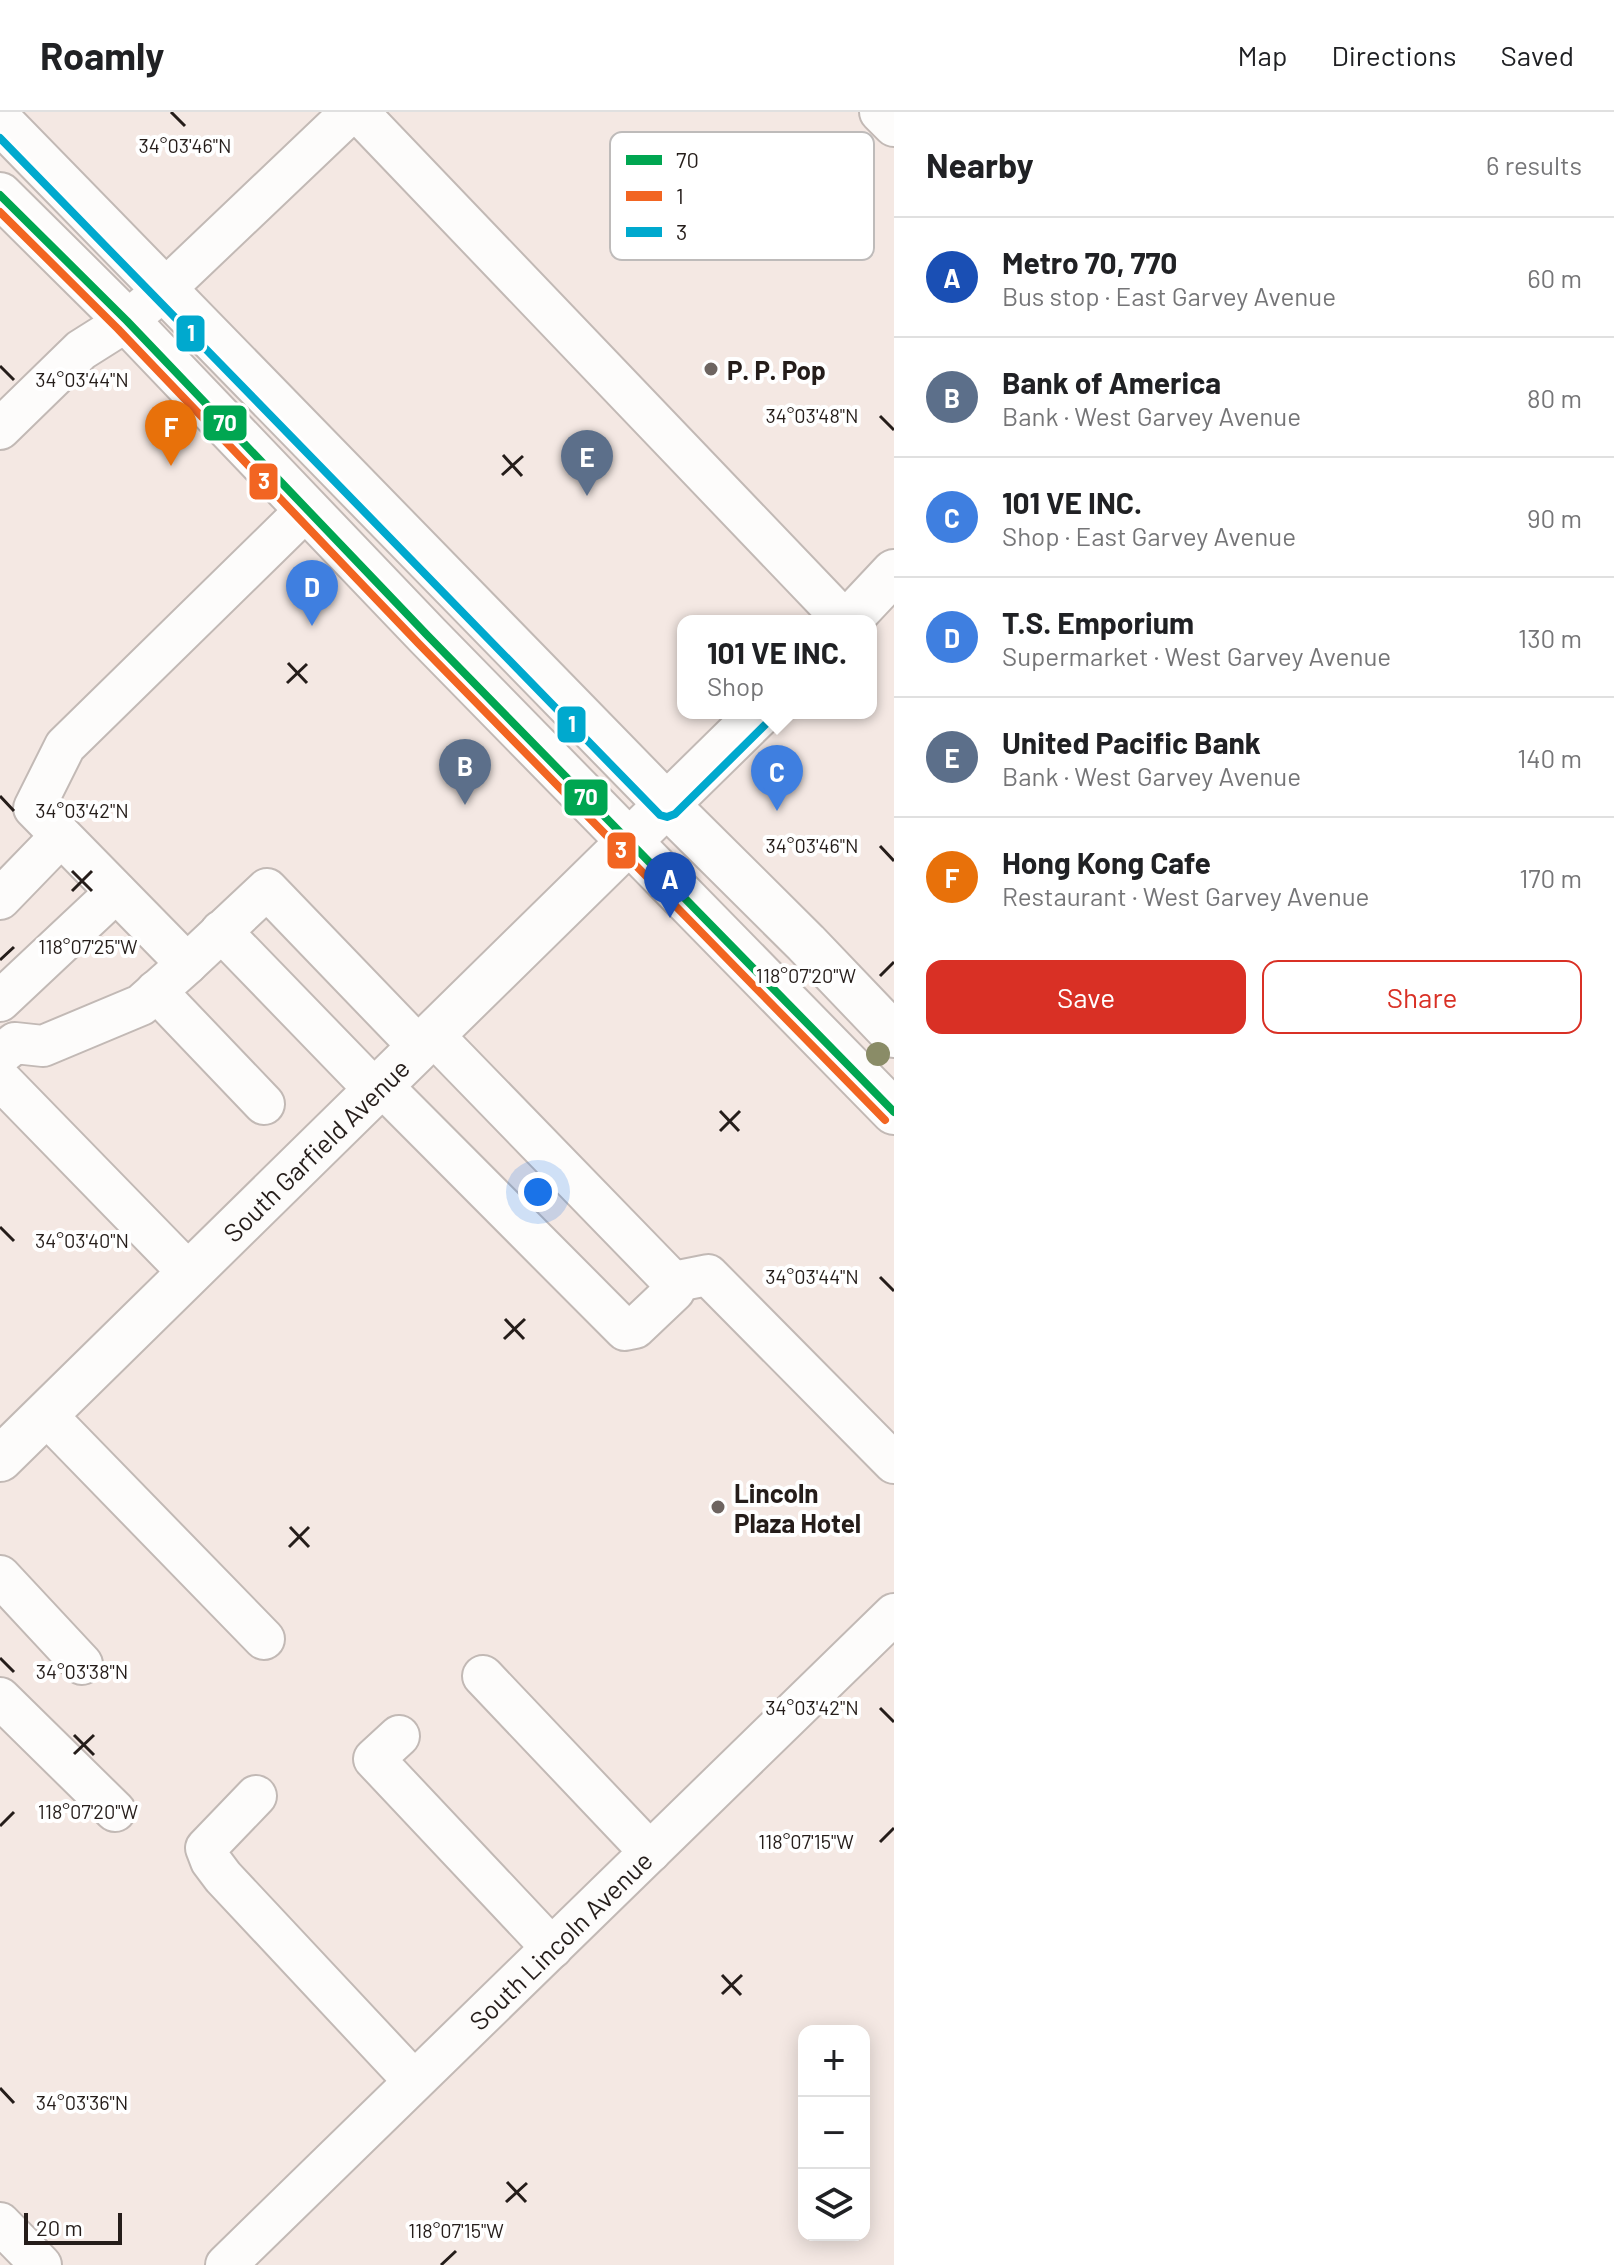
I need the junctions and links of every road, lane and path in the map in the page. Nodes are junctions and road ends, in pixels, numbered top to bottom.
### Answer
1 (351, 112) edge
2 (358, 112) edge
3 (880, 112) edge
4 (0, 121) edge
5 (894, 126) edge
6 (0, 195) edge
7 (165, 289) junction
8 (127, 321) junction
9 (0, 429) edge
10 (306, 510) junction
11 (894, 572) edge
12 (840, 615) edge
13 (852, 615) edge
14 (754, 719) edge
15 (667, 805) junction
16 (61, 836) junction
17 (630, 841) junction
18 (116, 892) junction
19 (0, 899) edge
20 (221, 931) junction
21 (187, 964) junction
22 (156, 991) junction
23 (0, 1001) edge
24 (894, 1035) edge
25 (426, 1042) junction
26 (0, 1055) edge
27 (379, 1089) junction
28 (8, 1103) edge
29 (264, 1104) dead end
30 (894, 1112) edge
31 (190, 1274) junction
32 (673, 1282) junction
33 (46, 1415) junction
34 (0, 1459) edge
35 (894, 1463) edge
36 (0, 1576) edge
37 (894, 1614) edge
38 (264, 1639) dead end
39 (82, 1664) dead end
40 (483, 1676) dead end
41 (0, 1698) edge
42 (399, 1736) dead end
43 (256, 1796) dead end
44 (115, 1811) dead end
45 (650, 1852) junction
46 (552, 1948) junction
47 (414, 2081) junction
48 (0, 2223) edge
49 (41, 2265) edge
50 (226, 2265) edge

1 - 7 street
2 - 12 street
3 - 5 street
4 - 7 main road
6 - 8 main road
7 - 8 street
7 - 15 main road
8 - 9 street
8 - 10 main road
10 - 16 street
10 - 17 main road
11 - 13 main road
14 - 15 main road, South Garfield Avenue
15 - 17 main road, South Garfield Avenue
15 - 24 main road
16 - 18 street
16 - 19 street
17 - 25 main road, South Garfield Avenue
17 - 30 main road
18 - 21 street
18 - 23 street
20 - 21 street
20 - 25 street
20 - 27 street
21 - 22 street
22 - 26 street
22 - 29 street
25 - 27 main road, South Garfield Avenue
25 - 32 street
27 - 31 main road, South Garfield Avenue
27 - 32 street
28 - 31 street
31 - 33 main road, South Garfield Avenue
32 - 35 street
33 - 34 main road, South Garfield Avenue
33 - 38 street
36 - 39 street
37 - 45 street, South Lincoln Avenue
40 - 45 street
41 - 44 street
42 - 46 street
43 - 47 street
45 - 46 street, South Lincoln Avenue
46 - 47 street, South Lincoln Avenue
47 - 50 street, South Lincoln Avenue
48 - 49 street

